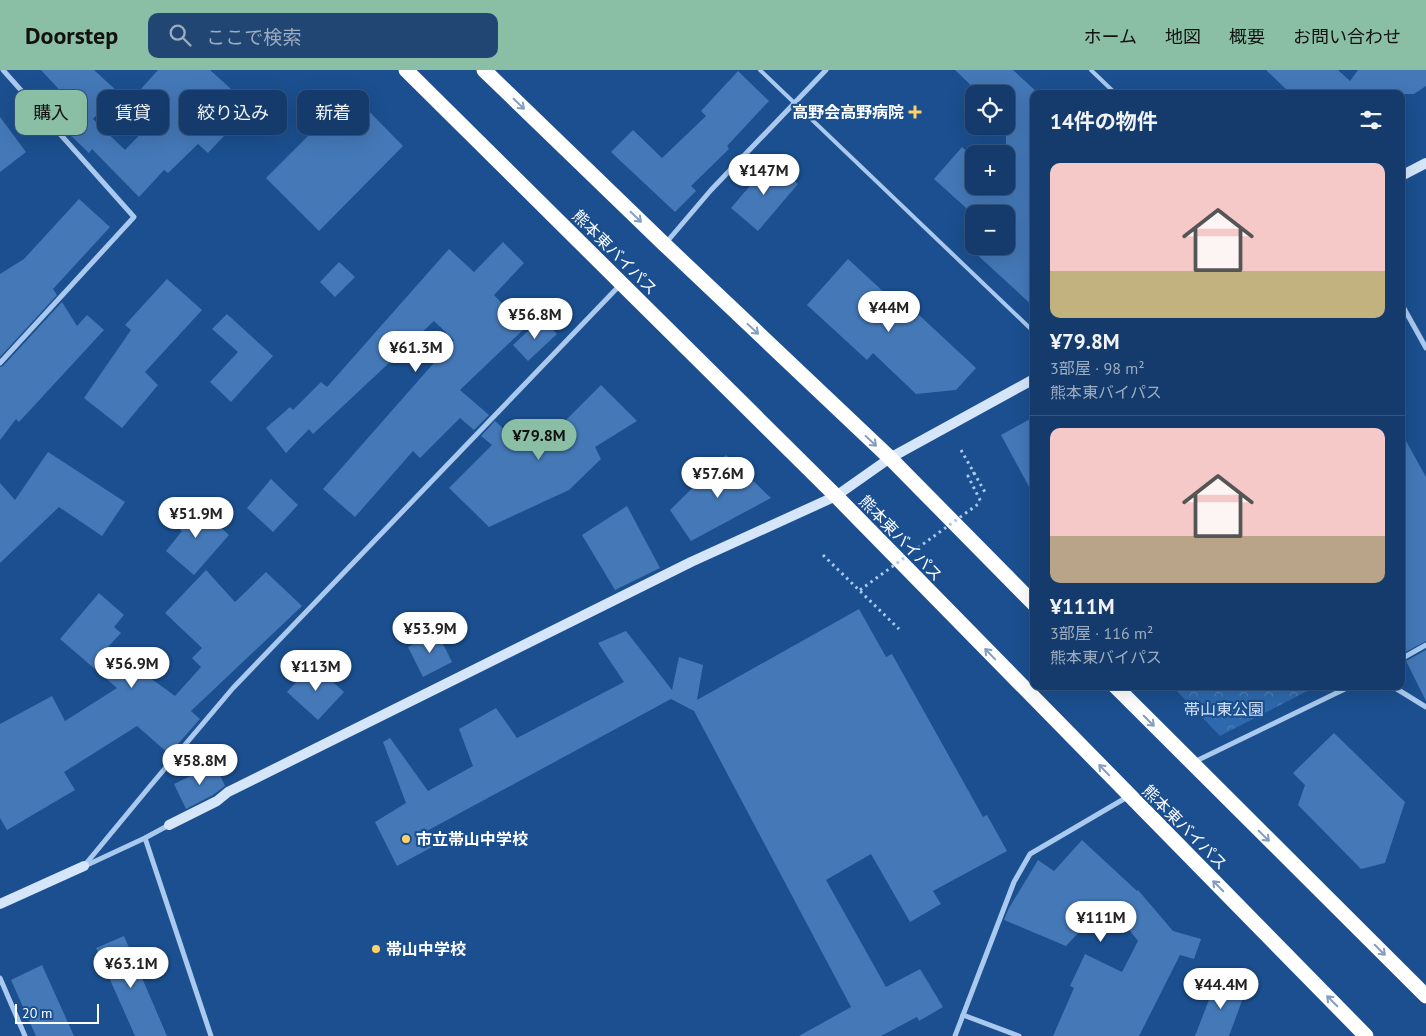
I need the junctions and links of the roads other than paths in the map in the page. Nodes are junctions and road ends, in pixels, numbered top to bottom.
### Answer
1 (2, 70) edge
2 (406, 70) edge
3 (484, 70) edge
4 (760, 70) edge
5 (826, 70) edge
6 (1091, 70) edge
7 (1112, 90) edge
8 (794, 103) junction
9 (1426, 163) edge
10 (1405, 174) edge
11 (664, 244) junction
12 (621, 283) junction
13 (1405, 310) edge
14 (1030, 328) edge
15 (1426, 348) edge
16 (0, 362) edge
17 (1030, 381) edge
18 (890, 458) junction
19 (836, 496) junction
20 (1030, 600) edge
21 (1426, 645) edge
22 (1405, 657) edge
23 (1119, 690) edge
24 (1343, 690) edge
25 (1399, 690) edge
26 (1426, 706) edge
27 (1191, 763) junction
28 (1129, 796) junction
29 (169, 825) joint
30 (145, 838) junction
31 (84, 866) junction
32 (0, 904) edge
33 (0, 978) edge
34 (1426, 996) edge
35 (963, 1015) junction
36 (25, 1036) edge
37 (210, 1036) edge
38 (954, 1036) edge
39 (1019, 1036) edge
40 (1366, 1036) edge

1 - 16 street
2 - 12 highway, 熊本東バイパス
3 -> 11 highway
4 - 8 lane
5 - 8 street
6 - 7 lane
8 - 11 street
8 - 14 lane
9 - 10 street
11 -> 18 highway
12 - 19 highway, 熊本東バイパス
12 - 31 street
13 - 15 street
17 - 18 street
18 - 19 street
18 - 20 highway
28 -> 19 highway, 熊本東バイパス
19 - 29 street
21 - 22 street
23 -> 27 highway
24 - 27 street
25 - 26 street
27 -> 34 highway
28 - 35 street
40 -> 28 highway, 熊本東バイパス
29 - 30 street
30 - 31 street
30 - 37 street
31 - 32 street
33 - 36 street
35 - 38 street
35 - 39 street

